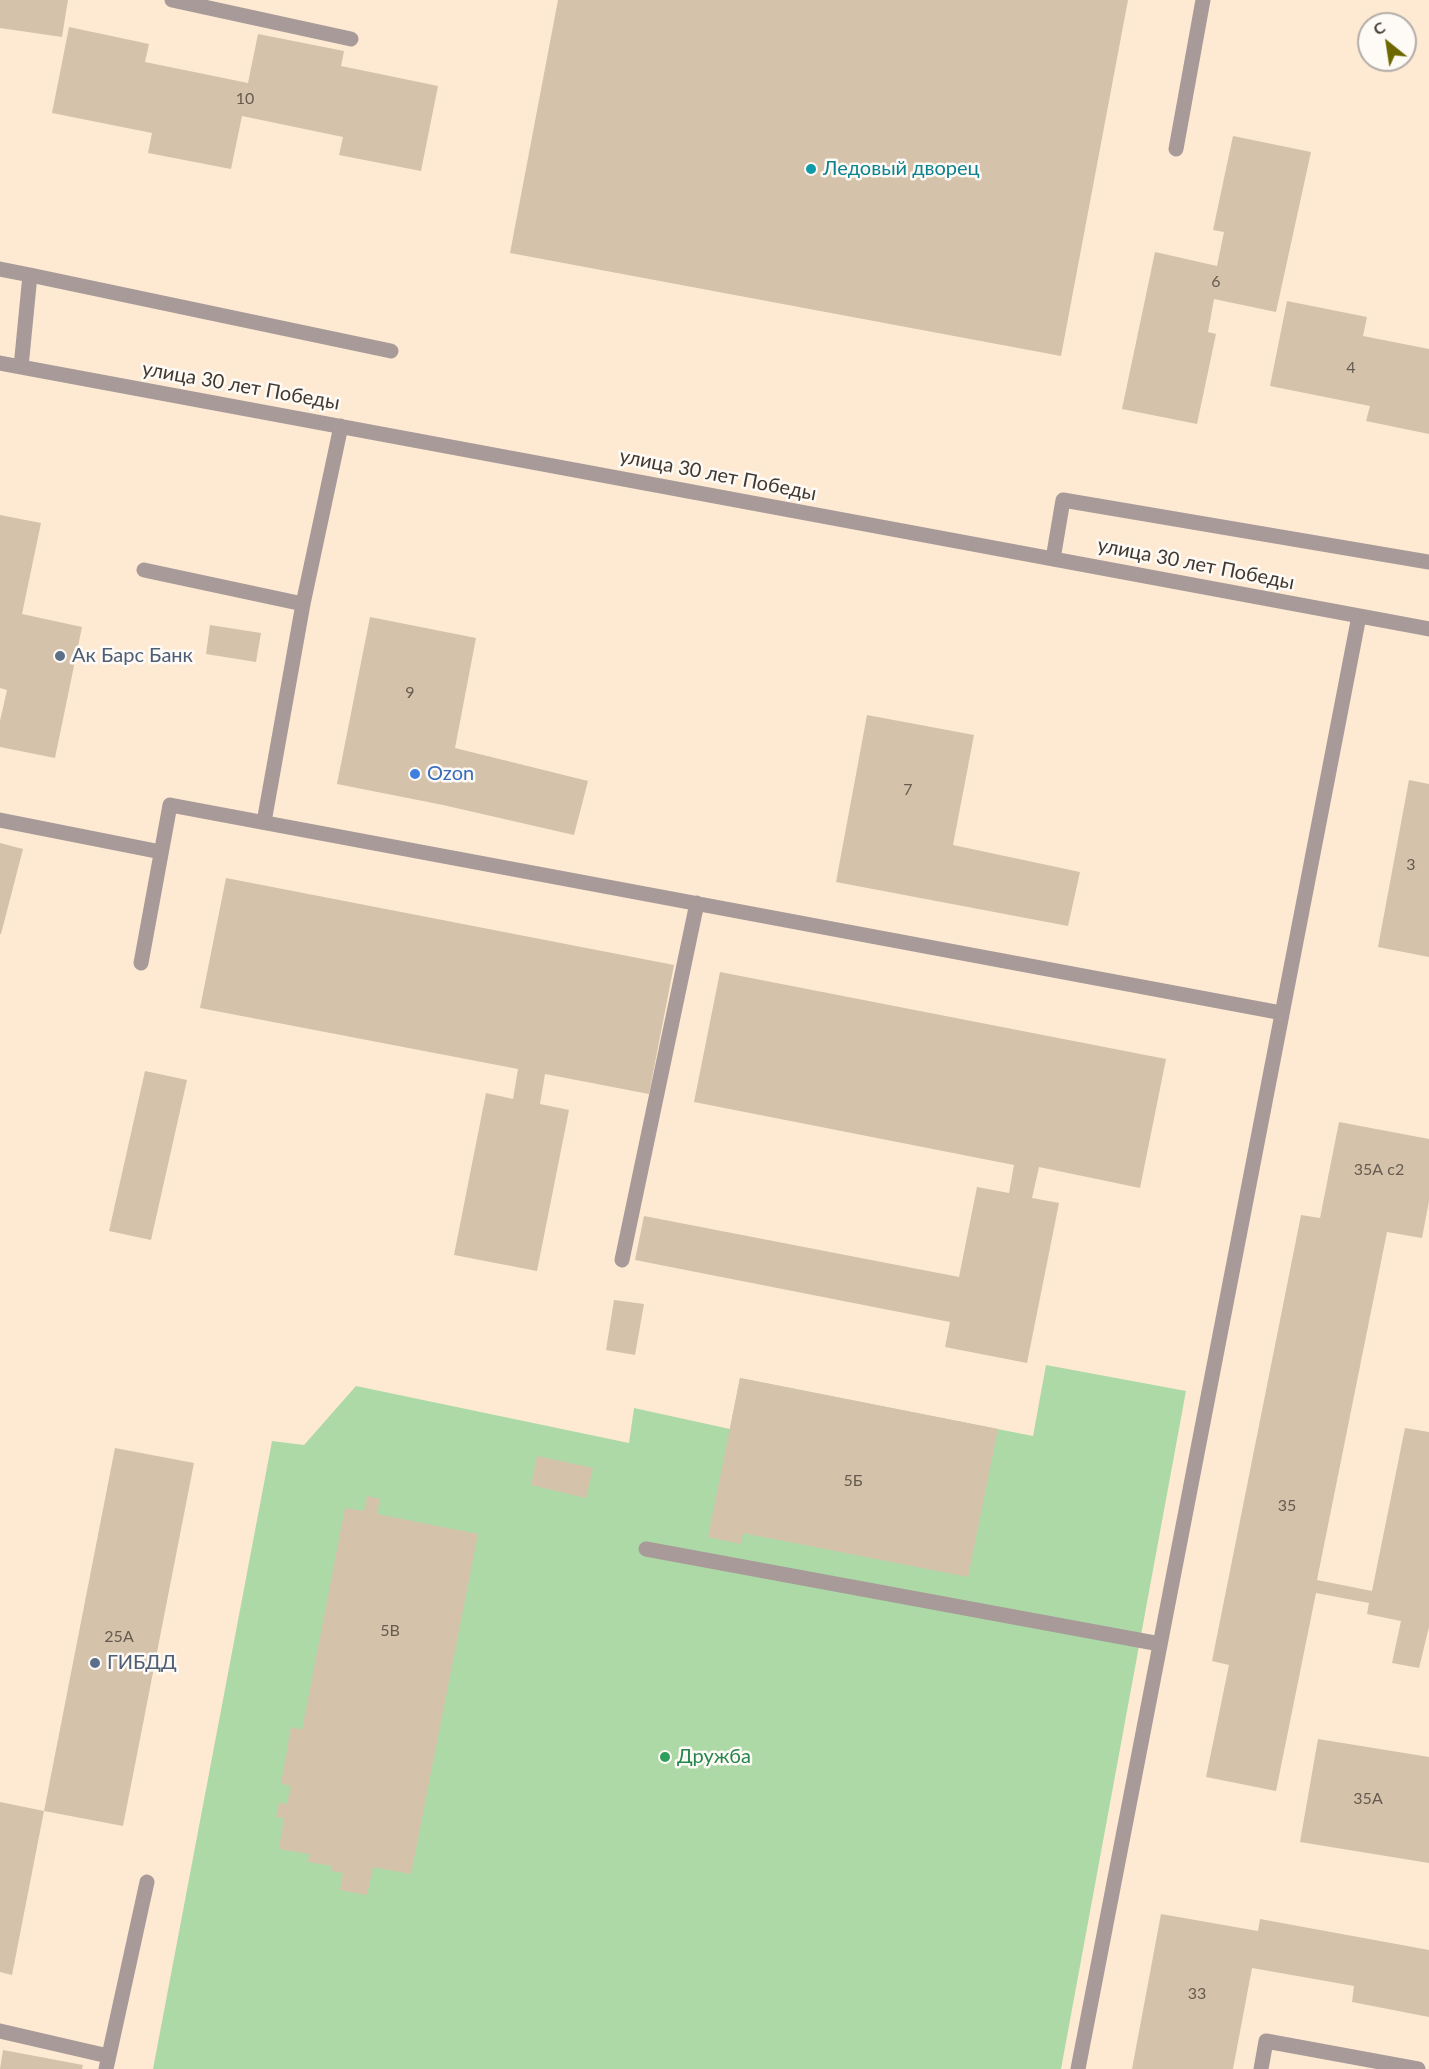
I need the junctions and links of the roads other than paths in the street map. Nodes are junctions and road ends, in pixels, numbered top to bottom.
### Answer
1 (172, 0) edge
2 (1203, 0) edge
3 (351, 39) dead end
4 (1176, 149) dead end
5 (0, 269) edge
6 (30, 275) junction
7 (391, 351) dead end
8 (0, 363) edge
9 (21, 367) junction
10 (341, 426) junction
11 (1053, 559) junction
12 (1429, 562) edge
13 (144, 570) dead end
14 (303, 604) junction
15 (1359, 616) junction
16 (1429, 629) edge
17 (0, 820) edge
18 (264, 822) junction
19 (161, 852) junction
20 (697, 903) junction
21 (141, 963) dead end
22 (1282, 1013) junction
23 (622, 1260) dead end
24 (646, 1549) dead end
25 (1160, 1644) junction
26 (147, 1882) dead end
27 (0, 2031) edge
28 (107, 2062) edge
29 (1078, 2069) edge
30 (1261, 2069) edge
31 (1418, 2069) edge

1 - 3 street
2 - 4 street
5 - 6 street
6 - 7 street
6 - 9 street
8 - 9 street, улица 30 лет Победы
9 - 10 street, улица 30 лет Победы
10 - 11 street, улица 30 лет Победы
10 - 14 street
11 - 12 street
11 - 15 street, улица 30 лет Победы
13 - 14 street
14 - 18 street
15 - 16 street, улица 30 лет Победы
15 - 22 street
17 - 19 street
18 - 19 street
18 - 20 street
19 - 21 street
20 - 22 street
20 - 23 street
22 - 25 street
24 - 25 street
25 - 29 street
26 - 28 street
27 - 28 street
30 - 31 street

